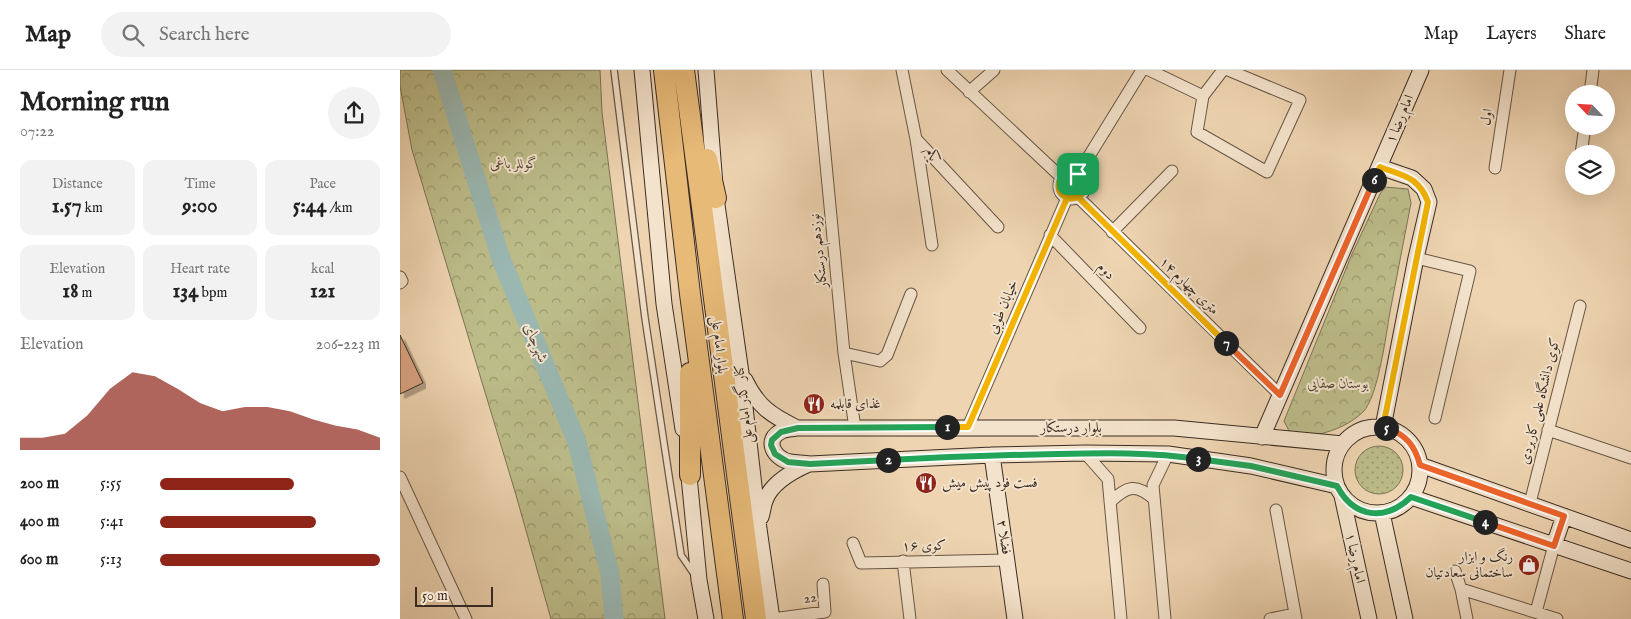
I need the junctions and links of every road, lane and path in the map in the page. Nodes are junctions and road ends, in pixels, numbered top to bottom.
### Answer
1 (614, 70) edge
2 (642, 70) edge
3 (664, 70) edge
4 (685, 70) edge
5 (706, 70) edge
6 (816, 70) edge
7 (902, 70) edge
8 (946, 70) edge
9 (994, 70) edge
10 (1142, 70) edge
11 (1149, 70) edge
12 (1223, 70) edge
13 (1228, 70) edge
14 (1421, 70) edge
15 (1510, 70) edge
16 (1593, 70) edge
17 (1591, 85) edge
18 (969, 92) junction
19 (1203, 96) junction
20 (916, 139) junction
21 (1380, 167) junction
22 (1495, 168) dead end
23 (1172, 171) dead end
24 (1078, 174) junction
25 (1062, 177) junction
26 (716, 198) junction
27 (1073, 198) junction
28 (998, 227) dead end
29 (1112, 232) junction
30 (1050, 235) junction
31 (932, 245) dead end
32 (1416, 258) junction
33 (400, 277) edge
34 (400, 283) edge
35 (690, 294) junction
36 (911, 294) dead end
37 (1580, 306) dead end
38 (1140, 328) dead end
39 (844, 353) junction
40 (741, 373) junction
41 (1280, 395) junction
42 (1435, 418) dead end
43 (968, 427) junction
44 (1383, 427) junction
45 (798, 428) junction
46 (855, 428) junction
47 (1548, 430) junction
48 (1262, 437) junction
49 (1343, 444) junction
50 (1086, 453) junction
51 (1168, 454) junction
52 (992, 455) junction
53 (1631, 458) edge
54 (810, 464) junction
55 (1420, 465) junction
56 (690, 474) junction
57 (400, 477) edge
58 (1340, 491) junction
59 (1411, 497) junction
60 (1154, 499) junction
61 (411, 501) junction
62 (1110, 502) junction
63 (1530, 503) junction
64 (400, 506) edge
65 (1276, 510) dead end
66 (1382, 514) junction
67 (1564, 516) junction
68 (759, 529) junction
69 (1631, 540) edge
70 (854, 543) dead end
71 (1554, 546) junction
72 (1007, 560) junction
73 (903, 561) junction
74 (1456, 571) dead end
75 (1631, 572) edge
76 (699, 580) junction
77 (823, 584) dead end
78 (1461, 589) junction
79 (1536, 612) junction
80 (1295, 616) edge
81 (466, 619) edge
82 (706, 619) edge
83 (733, 619) edge
84 (756, 619) edge
85 (772, 619) edge
86 (910, 619) edge
87 (1015, 619) edge
88 (1121, 619) edge
89 (1165, 619) edge
90 (1270, 619) edge
91 (1368, 619) edge
92 (1405, 619) edge
93 (1468, 619) edge
94 (1557, 619) edge

1 - 76 lane
2 - 56 main road
3 - 35 highway, بلوار امام علی
4 - 26 highway
4 - 84 highway, بلوار امام علی
5 - 26 main road, کنار گذر امام علی
6 - 39 street, نوزدهم درستکار
7 - 20 street, یکم
8 - 18 street
9 - 18 street
10 - 24 street
11 - 19 street
12 - 19 street
13 - 19 street
14 - 21 main road, امام رضا ۱
15 - 22 street, اول
16 - 17 street
18 - 25 street
20 - 28 street
20 - 31 street, یکم
21 - 32 main road
21 - 41 main road, امام رضا ۱
23 - 29 street
24 - 25 street
24 - 27 street
25 - 27 street
26 - 40 main road, کنار گذر امام علی
27 - 29 street, ۱۴ متری چهارم
27 - 30 street, خیابان طوبی
29 - 41 street, ۱۴ متری چهارم
30 - 38 street, دوم
30 - 43 street, خیابان طوبی
32 - 42 street
32 - 44 main road
33 - 34 street
35 - 56 highway
35 - 83 highway, بلوار امام علی
36 - 39 street
37 - 47 street, کوی دانشگاه علمی کاربردی
39 - 46 street, نوزدهم درستکار
40 - 45 main road
40 - 68 main road, کنار گذر امام علی
41 - 48 main road, امام رضا ۱
43 - 46 main road, بلوار درستکار
43 - 48 main road, بلوار درستکار
44 - 49 main road
44 - 55 main road
45 - 46 main road, بلوار درستکار
45 - 54 main road
47 - 53 street
47 - 63 street, کوی دانشگاه علمی کاربردی
48 - 49 main road, بلوار درستکار
49 - 58 main road
50 - 51 main road, بلوار درستکار
50 - 52 main road, بلوار درستکار
50 - 62 street
51 - 58 main road, بلوار درستکار
51 - 60 street
52 - 54 main road, بلوار درستکار
52 - 72 main road, فضلا ۲
54 - 68 main road
55 - 59 main road
55 - 63 main road
56 - 76 main road
57 - 61 street
58 - 66 main road
58 - 91 main road, امام رضا ۱
59 - 66 main road
59 - 71 main road
60 - 62 street
60 - 89 street
61 - 64 street
61 - 81 street
62 - 88 street
63 - 67 main road
65 - 80 street
66 - 92 main road
67 - 69 main road
67 - 71 main road
68 - 85 main road, کنار گذر امام علی
70 - 73 street, کوی ۱۶
71 - 75 main road
71 - 79 street
72 - 73 street, کوی ۱۶
72 - 87 main road, فضلا ۲
73 - 86 street
74 - 78 street
76 - 82 main road
77 - 85 street, 22
78 - 79 street
78 - 93 street
79 - 94 street
80 - 90 street

